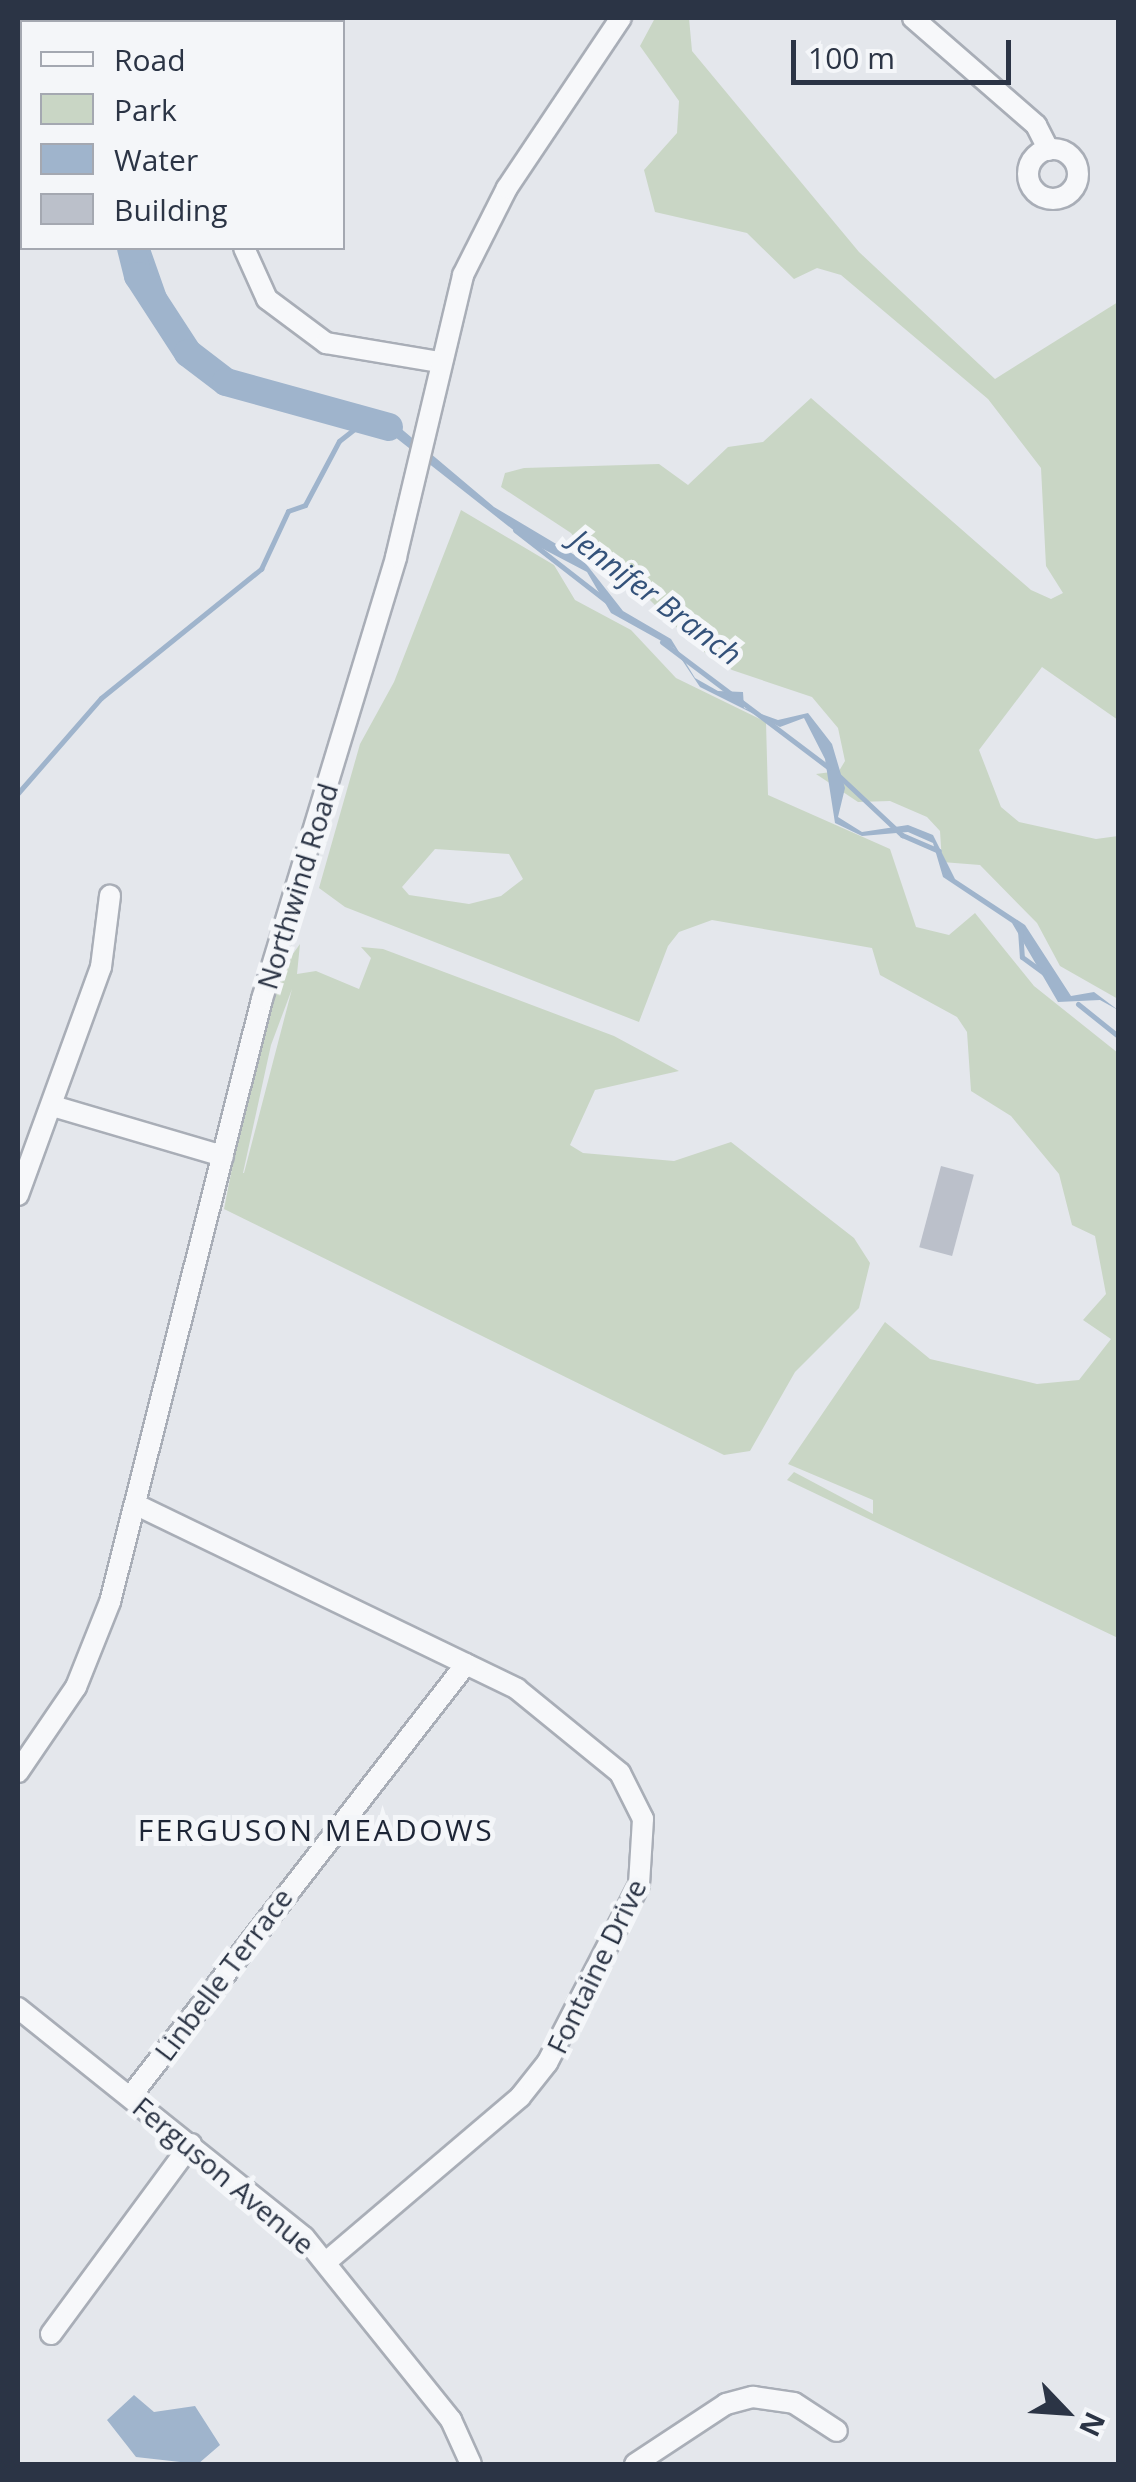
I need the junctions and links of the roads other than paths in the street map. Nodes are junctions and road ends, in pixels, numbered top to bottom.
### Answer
1 (621, 18) edge
2 (913, 18) edge
3 (1049, 150) dead end
4 (245, 250) edge
5 (440, 362) junction
6 (110, 896) dead end
7 (56, 1107) junction
8 (222, 1156) junction
9 (18, 1195) edge
10 (137, 1505) junction
11 (466, 1664) junction
12 (18, 1772) edge
13 (18, 2008) edge
14 (130, 2097) junction
15 (191, 2144) junction
16 (327, 2261) junction
17 (51, 2334) dead end
18 (836, 2431) dead end
19 (472, 2464) edge
20 (635, 2464) edge

1 - 5 street, Northwind Road
2 - 3 street
4 - 5 street
5 - 8 street, Northwind Road
6 - 7 street
7 - 8 street
7 - 9 street
8 - 10 street, Northwind Road
10 - 11 street, Fontaine Drive
10 - 12 street, Northwind Road
11 - 14 street, Linbelle Terrace
11 - 16 street, Fontaine Drive
13 - 14 street, Ferguson Avenue
14 - 15 street, Ferguson Avenue
15 - 16 street, Ferguson Avenue
15 - 17 street
16 - 19 street, Ferguson Avenue
18 - 20 street

